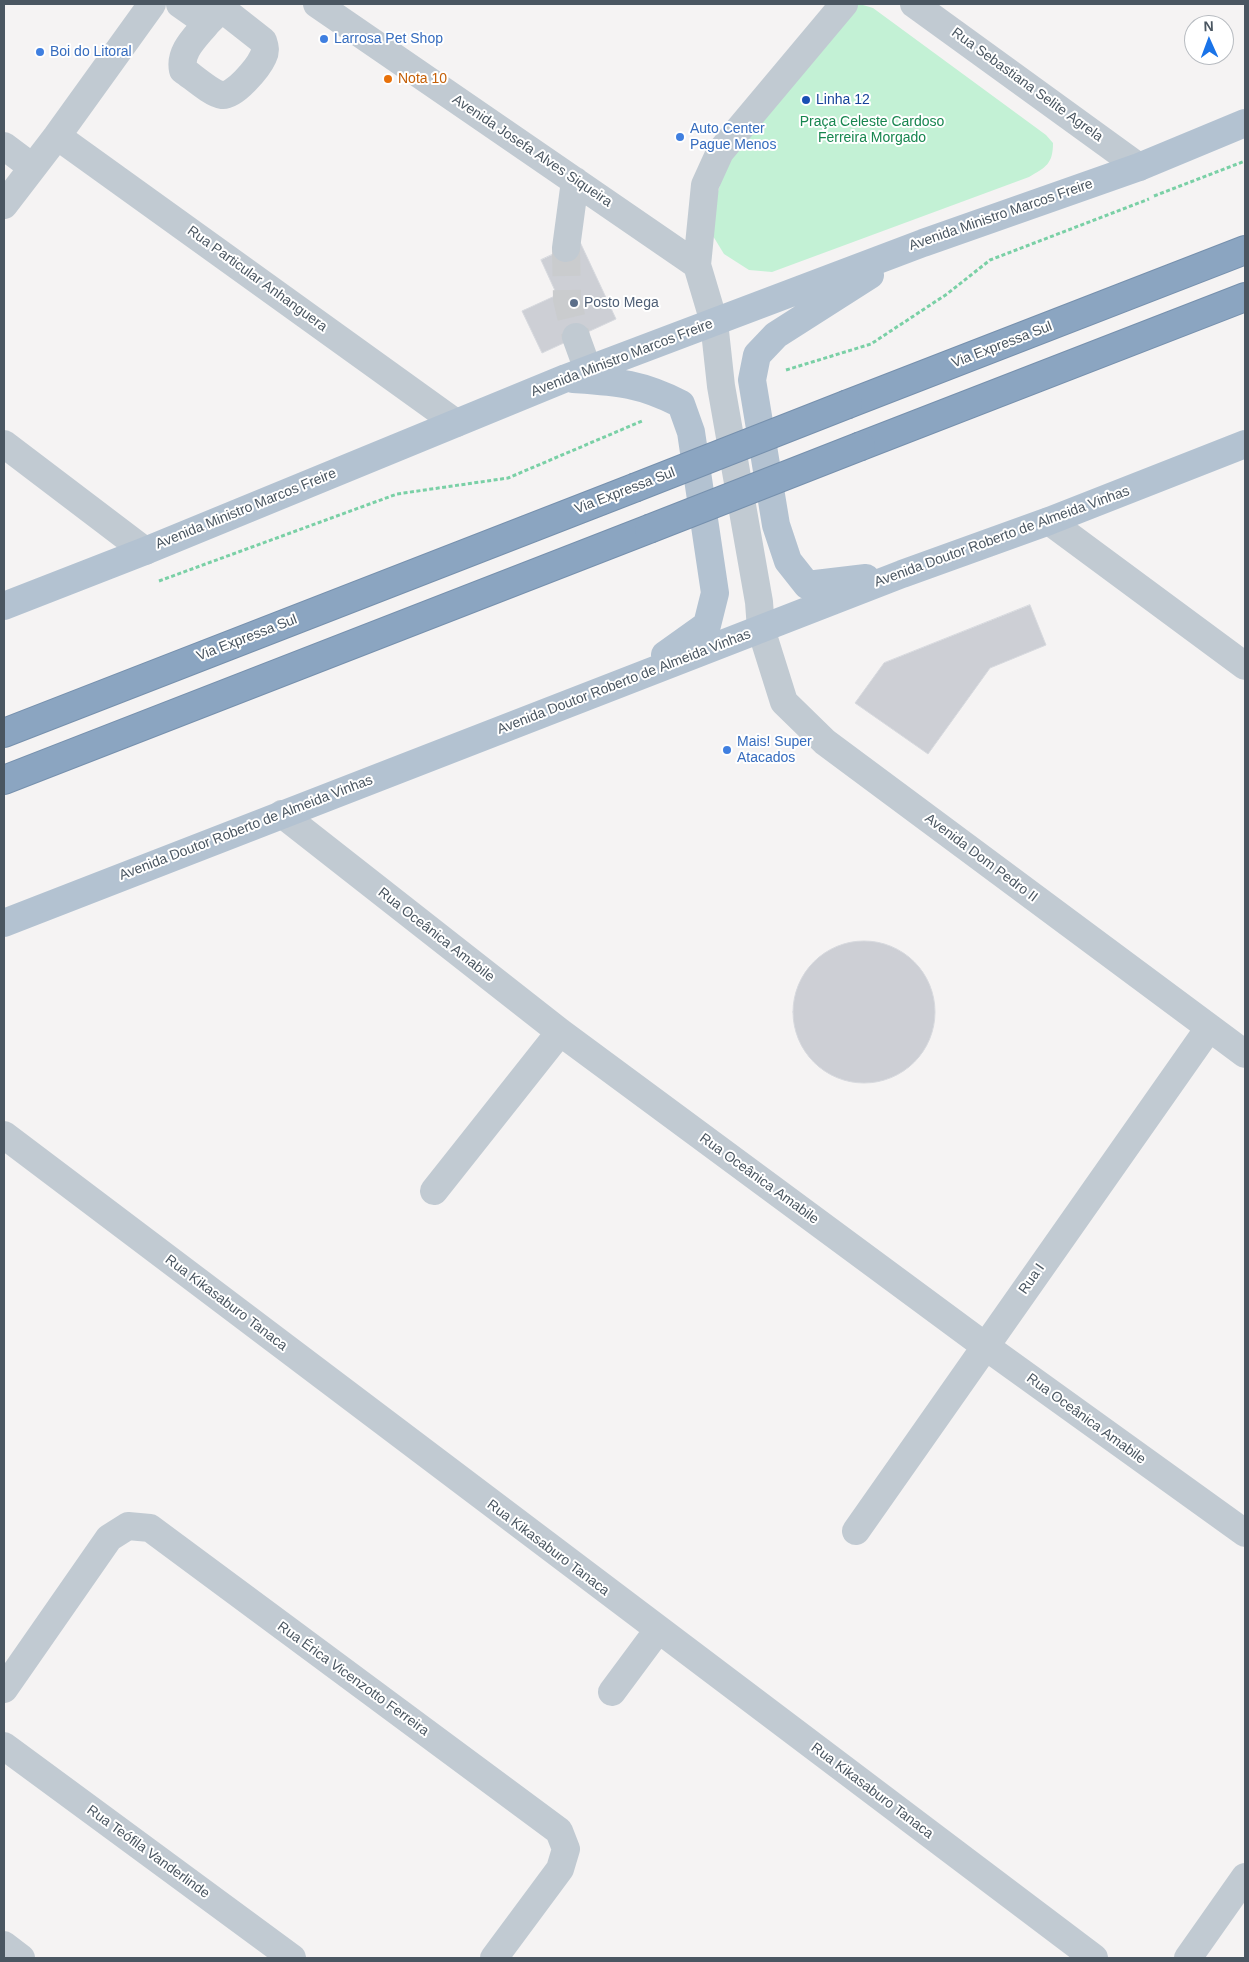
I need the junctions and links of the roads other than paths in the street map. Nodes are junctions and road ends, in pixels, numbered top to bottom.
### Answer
1 (152, 4) edge
2 (180, 4) edge
3 (317, 4) edge
4 (844, 4) edge
5 (914, 4) edge
6 (217, 12) edge
7 (1245, 123) edge
8 (57, 136) junction
9 (4, 146) edge
10 (32, 167) junction
11 (1139, 167) junction
12 (575, 181) junction
13 (4, 205) edge
14 (701, 221) junction
15 (657, 237) junction
16 (922, 243) junction
17 (566, 248) tunnel mouth
18 (1245, 250) edge
19 (697, 264) junction
20 (1245, 297) edge
21 (714, 322) junction
22 (576, 337) tunnel mouth
23 (577, 374) junction
24 (456, 423) junction
25 (4, 444) edge
26 (1245, 444) edge
27 (1049, 521) junction
28 (145, 551) junction
29 (902, 574) junction
30 (4, 606) edge
31 (761, 629) junction
32 (1245, 666) edge
33 (631, 679) junction
34 (4, 733) edge
35 (4, 780) edge
36 (282, 814) junction
37 (4, 923) edge
38 (1209, 1028) junction
39 (560, 1032) junction
40 (1245, 1054) edge
41 (4, 1135) edge
42 (434, 1191) dead end
43 (985, 1346) junction
44 (856, 1531) dead end
45 (1245, 1533) edge
46 (658, 1630) junction
47 (4, 1689) edge
48 (612, 1692) dead end
49 (4, 1746) edge
50 (1245, 1877) edge
51 (4, 1945) edge
52 (21, 1958) edge
53 (292, 1958) edge
54 (494, 1958) edge
55 (1094, 1958) edge
56 (1188, 1958) edge

1 - 8 street
2 - 6 street
3 - 12 street, Avenida Josefa Alves Siqueira
4 - 14 street
5 - 11 street, Rua Sebastiana Selite Agrela
7 - 11 main road, Avenida Ministro Marcos Freire
8 - 10 street
8 - 24 street, Rua Particular Anhanguera
9 - 10 street
10 - 13 street
11 - 16 main road, Avenida Ministro Marcos Freire
12 - 15 street, Avenida Josefa Alves Siqueira
12 - 17 street
14 - 15 street
14 - 19 street
15 - 19 street, Avenida Josefa Alves Siqueira
16 - 21 main road, Avenida Ministro Marcos Freire
16 - 29 main road
18 - 34 highway, Via Expressa Sul, bridge
19 - 21 street, Avenida Dom Pedro II
20 - 35 highway, bridge
21 - 23 main road, Avenida Ministro Marcos Freire
21 - 31 street, Avenida Dom Pedro II
22 - 23 street
23 - 24 main road, Avenida Ministro Marcos Freire
23 - 33 main road
24 - 28 main road, Avenida Ministro Marcos Freire
25 - 28 street
26 - 27 main road, Avenida Doutor Roberto de Almeida Vinhas
27 - 29 main road, Avenida Doutor Roberto de Almeida Vinhas
27 - 32 street
28 - 30 main road, Avenida Ministro Marcos Freire
29 - 31 main road, Avenida Doutor Roberto de Almeida Vinhas
31 - 33 main road, Avenida Doutor Roberto de Almeida Vinhas
31 - 38 street, Avenida Dom Pedro II
33 - 36 main road, Avenida Doutor Roberto de Almeida Vinhas
36 - 37 main road, Avenida Doutor Roberto de Almeida Vinhas
36 - 39 street, Rua Oceânica Amabile
38 - 40 street, Avenida Dom Pedro II
38 - 43 street, Rua I
39 - 42 street
39 - 43 street, Rua Oceânica Amabile
41 - 46 street, Rua Kikasaburo Tanaca
43 - 44 street, Rua I
43 - 45 street, Rua Oceânica Amabile
46 - 48 street
46 - 55 street, Rua Kikasaburo Tanaca
47 - 54 street, Rua Érica Vicenzotto Ferreira
49 - 53 street, Rua Teófila Vanderlinde
50 - 56 street
51 - 52 street

